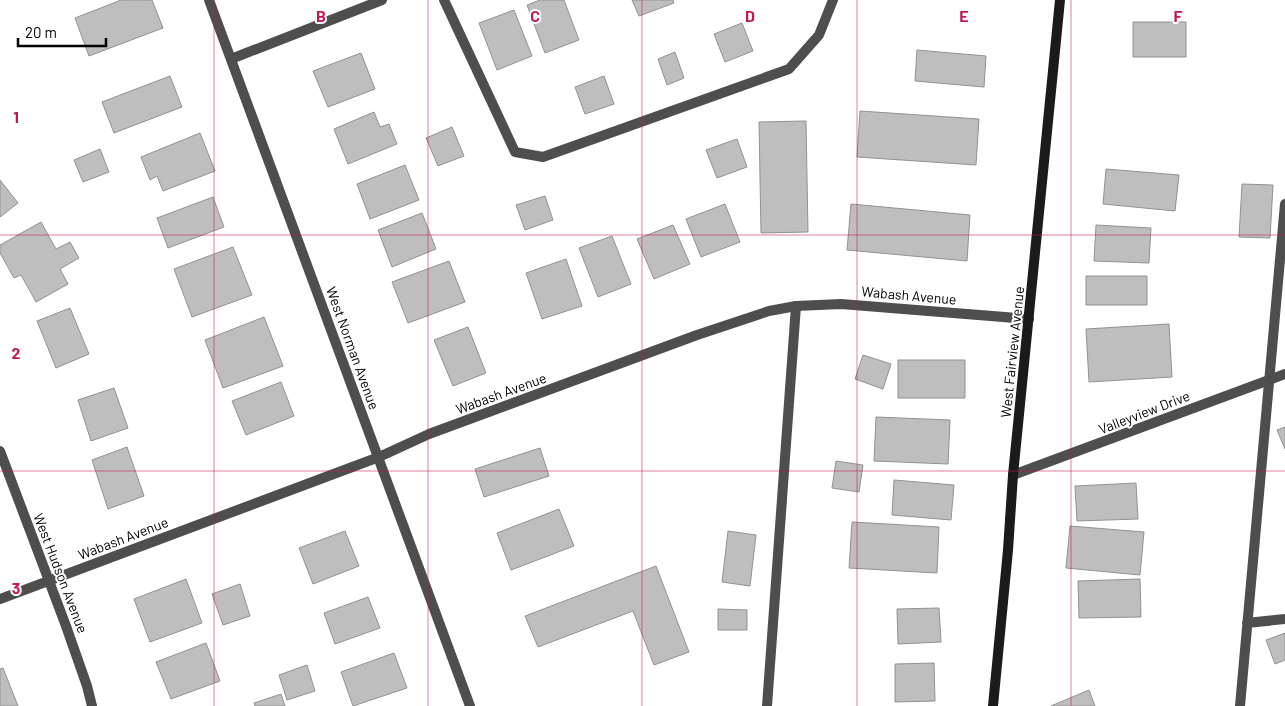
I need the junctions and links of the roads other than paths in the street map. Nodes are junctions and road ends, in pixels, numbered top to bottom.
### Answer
1 (208, 0) edge
2 (382, 0) edge
3 (444, 0) edge
4 (833, 0) edge
5 (1060, 0) edge
6 (231, 59) junction
7 (1285, 204) edge
8 (796, 306) junction
9 (1029, 319) junction
10 (1285, 374) edge
11 (1269, 380) junction
12 (0, 451) edge
13 (379, 457) junction
14 (1013, 475) junction
15 (49, 581) junction
16 (0, 599) edge
17 (1285, 619) edge
18 (1247, 623) junction
19 (92, 706) edge
20 (470, 706) edge
21 (766, 706) edge
22 (993, 706) edge
23 (1240, 706) edge

1 - 6 street, West Norman Avenue
2 - 6 street
3 - 4 street
5 - 9 street, West Fairview Avenue
6 - 13 street, West Norman Avenue
7 - 11 street
8 - 9 street, Wabash Avenue
8 - 13 street, Wabash Avenue
8 - 21 street
9 - 14 street, West Fairview Avenue
10 - 11 street, Valleyview Drive
11 - 14 street, Valleyview Drive
11 - 18 street
12 - 15 street, West Hudson Avenue
13 - 15 street, Wabash Avenue
13 - 20 street, West Norman Avenue
14 - 22 street, West Fairview Avenue
15 - 16 street, Wabash Avenue
15 - 19 street, West Hudson Avenue
17 - 18 street
18 - 23 street

